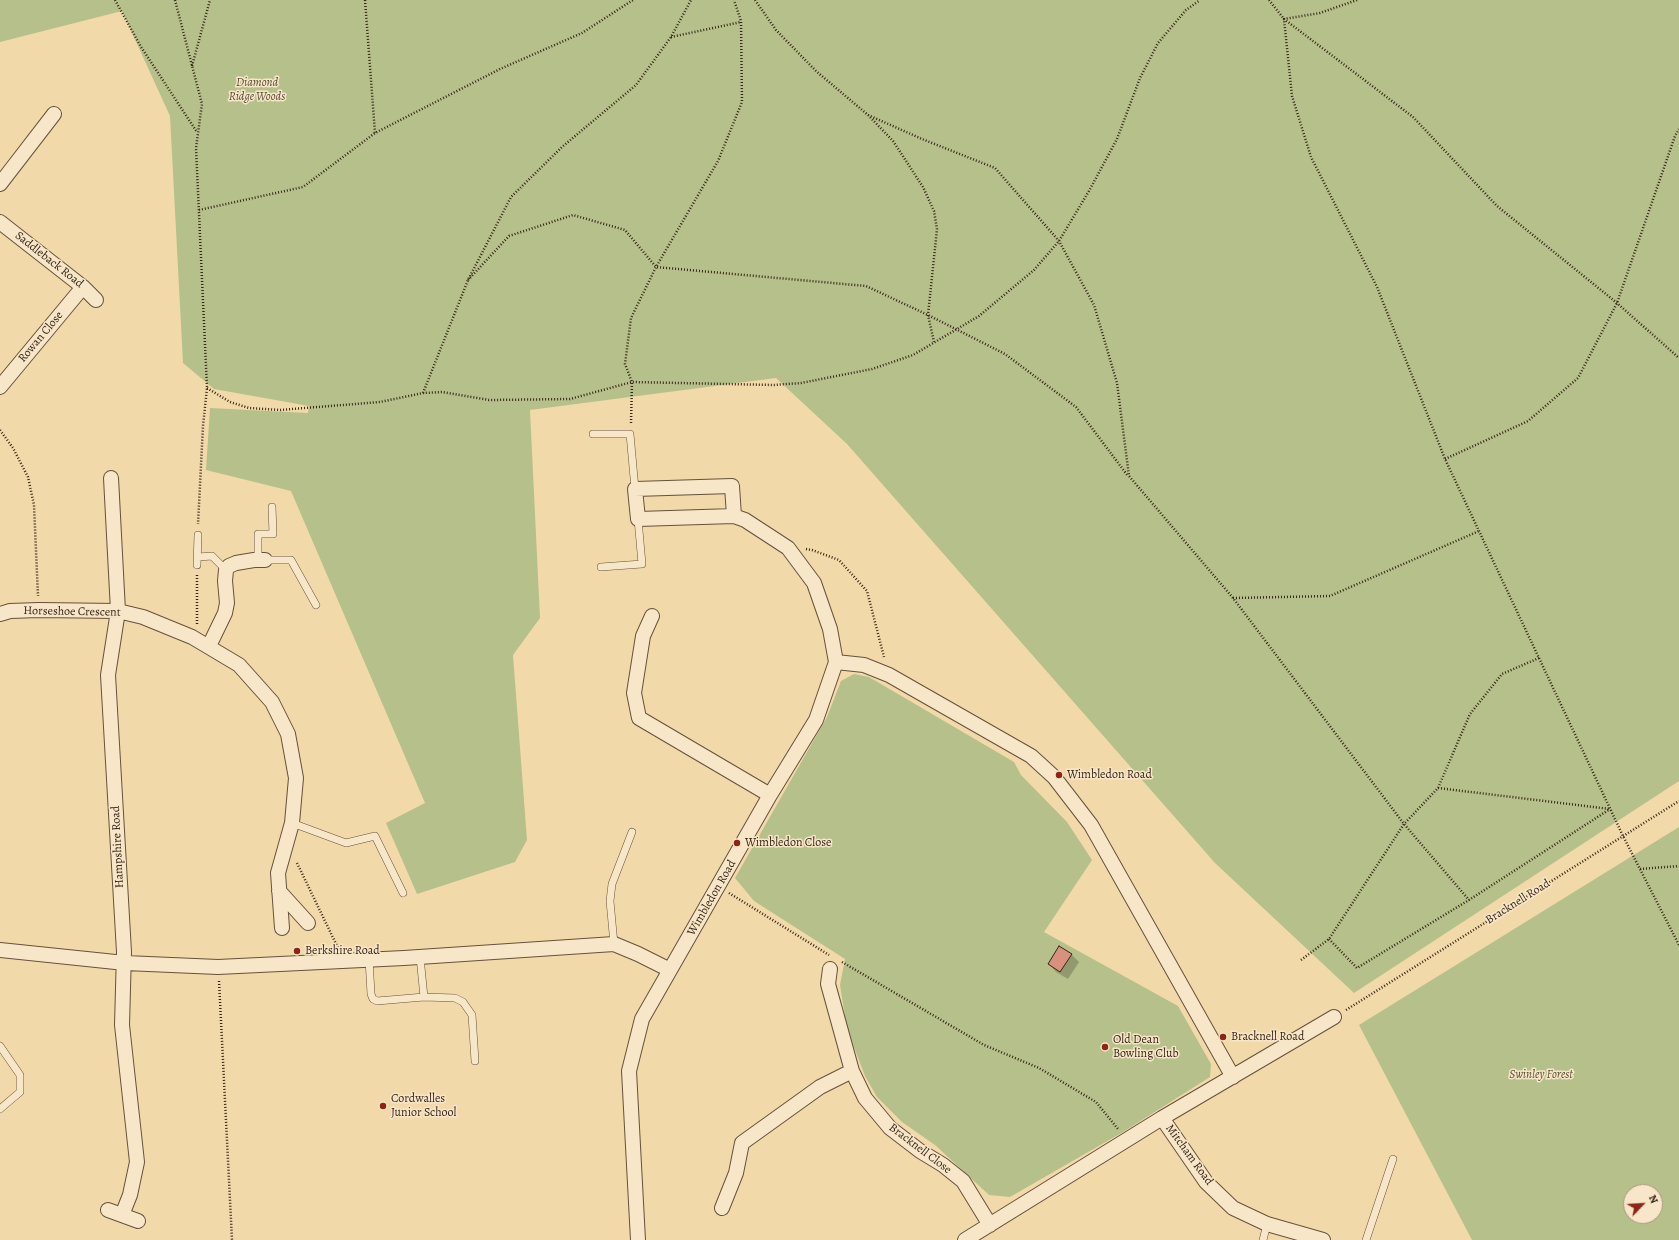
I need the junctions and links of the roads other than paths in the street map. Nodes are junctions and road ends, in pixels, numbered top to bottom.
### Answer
1 (54, 114) dead end
2 (0, 184) edge
3 (0, 222) edge
4 (83, 287) junction
5 (96, 300) dead end
6 (0, 387) edge
7 (593, 434) dead end
8 (111, 478) dead end
9 (635, 489) junction
10 (272, 507) dead end
11 (734, 516) junction
12 (638, 519) junction
13 (198, 535) road end
14 (198, 557) junction
15 (262, 560) junction
16 (198, 565) road end
17 (601, 567) dead end
18 (226, 570) junction
19 (316, 605) dead end
20 (118, 611) junction
21 (0, 614) edge
22 (652, 616) dead end
23 (209, 646) junction
24 (836, 662) junction
25 (770, 795) junction
26 (292, 823) junction
27 (632, 832) dead end
28 (279, 891) junction
29 (403, 893) dead end
30 (308, 923) dead end
31 (282, 928) dead end
32 (614, 944) junction
33 (0, 950) edge
34 (420, 957) junction
35 (369, 959) junction
36 (124, 963) junction
37 (833, 964) road end
38 (670, 970) junction
39 (424, 997) junction
40 (1334, 1018) dead end
41 (0, 1046) edge
42 (475, 1061) dead end
43 (852, 1071) junction
44 (1233, 1077) junction
45 (0, 1109) edge
46 (1162, 1118) junction
47 (1393, 1159) dead end
48 (722, 1208) dead end
49 (108, 1210) dead end
50 (122, 1215) junction
51 (138, 1221) dead end
52 (1267, 1224) junction
53 (990, 1225) junction
54 (638, 1240) edge
55 (965, 1240) edge
56 (1263, 1240) edge
57 (1323, 1240) edge
58 (1366, 1240) edge

1 - 2 street
3 - 4 street, Saddleback Road
4 - 5 street, Saddleback Road
4 - 6 street, Rowan Close
7 - 9 lane
8 - 20 street, Hampshire Road
9 - 11 street
9 - 12 street
10 - 15 lane
11 - 12 street
11 - 24 street
12 - 17 lane
13 - 14 lane
14 - 16 lane
14 - 18 lane
15 - 18 street
15 - 19 lane
18 - 23 street
20 - 21 street, Horseshoe Crescent
20 - 23 street, Horseshoe Crescent
20 - 36 street, Hampshire Road
22 - 25 street
23 - 26 street, Horseshoe Crescent
24 - 25 street, Wimbledon Road
24 - 44 street
25 - 38 street, Wimbledon Road
26 - 28 street, Horseshoe Crescent
26 - 29 lane
27 - 32 lane
28 - 30 street
28 - 31 street, Horseshoe Crescent
32 - 34 street
32 - 38 street
33 - 36 street
34 - 35 street
34 - 39 lane
35 - 36 street
35 - 39 lane
36 - 50 street, Hampshire Road
37 - 43 street, Bracknell Close
38 - 54 street, Wimbledon Road
39 - 42 lane
40 - 44 street
41 - 45 lane
43 - 48 street
43 - 53 street, Bracknell Close
44 - 46 street
46 - 52 street, Mitcham Road
46 - 53 street
47 - 58 lane
49 - 50 street
50 - 51 street
52 - 56 lane
52 - 57 street, Mitcham Road
53 - 55 street

